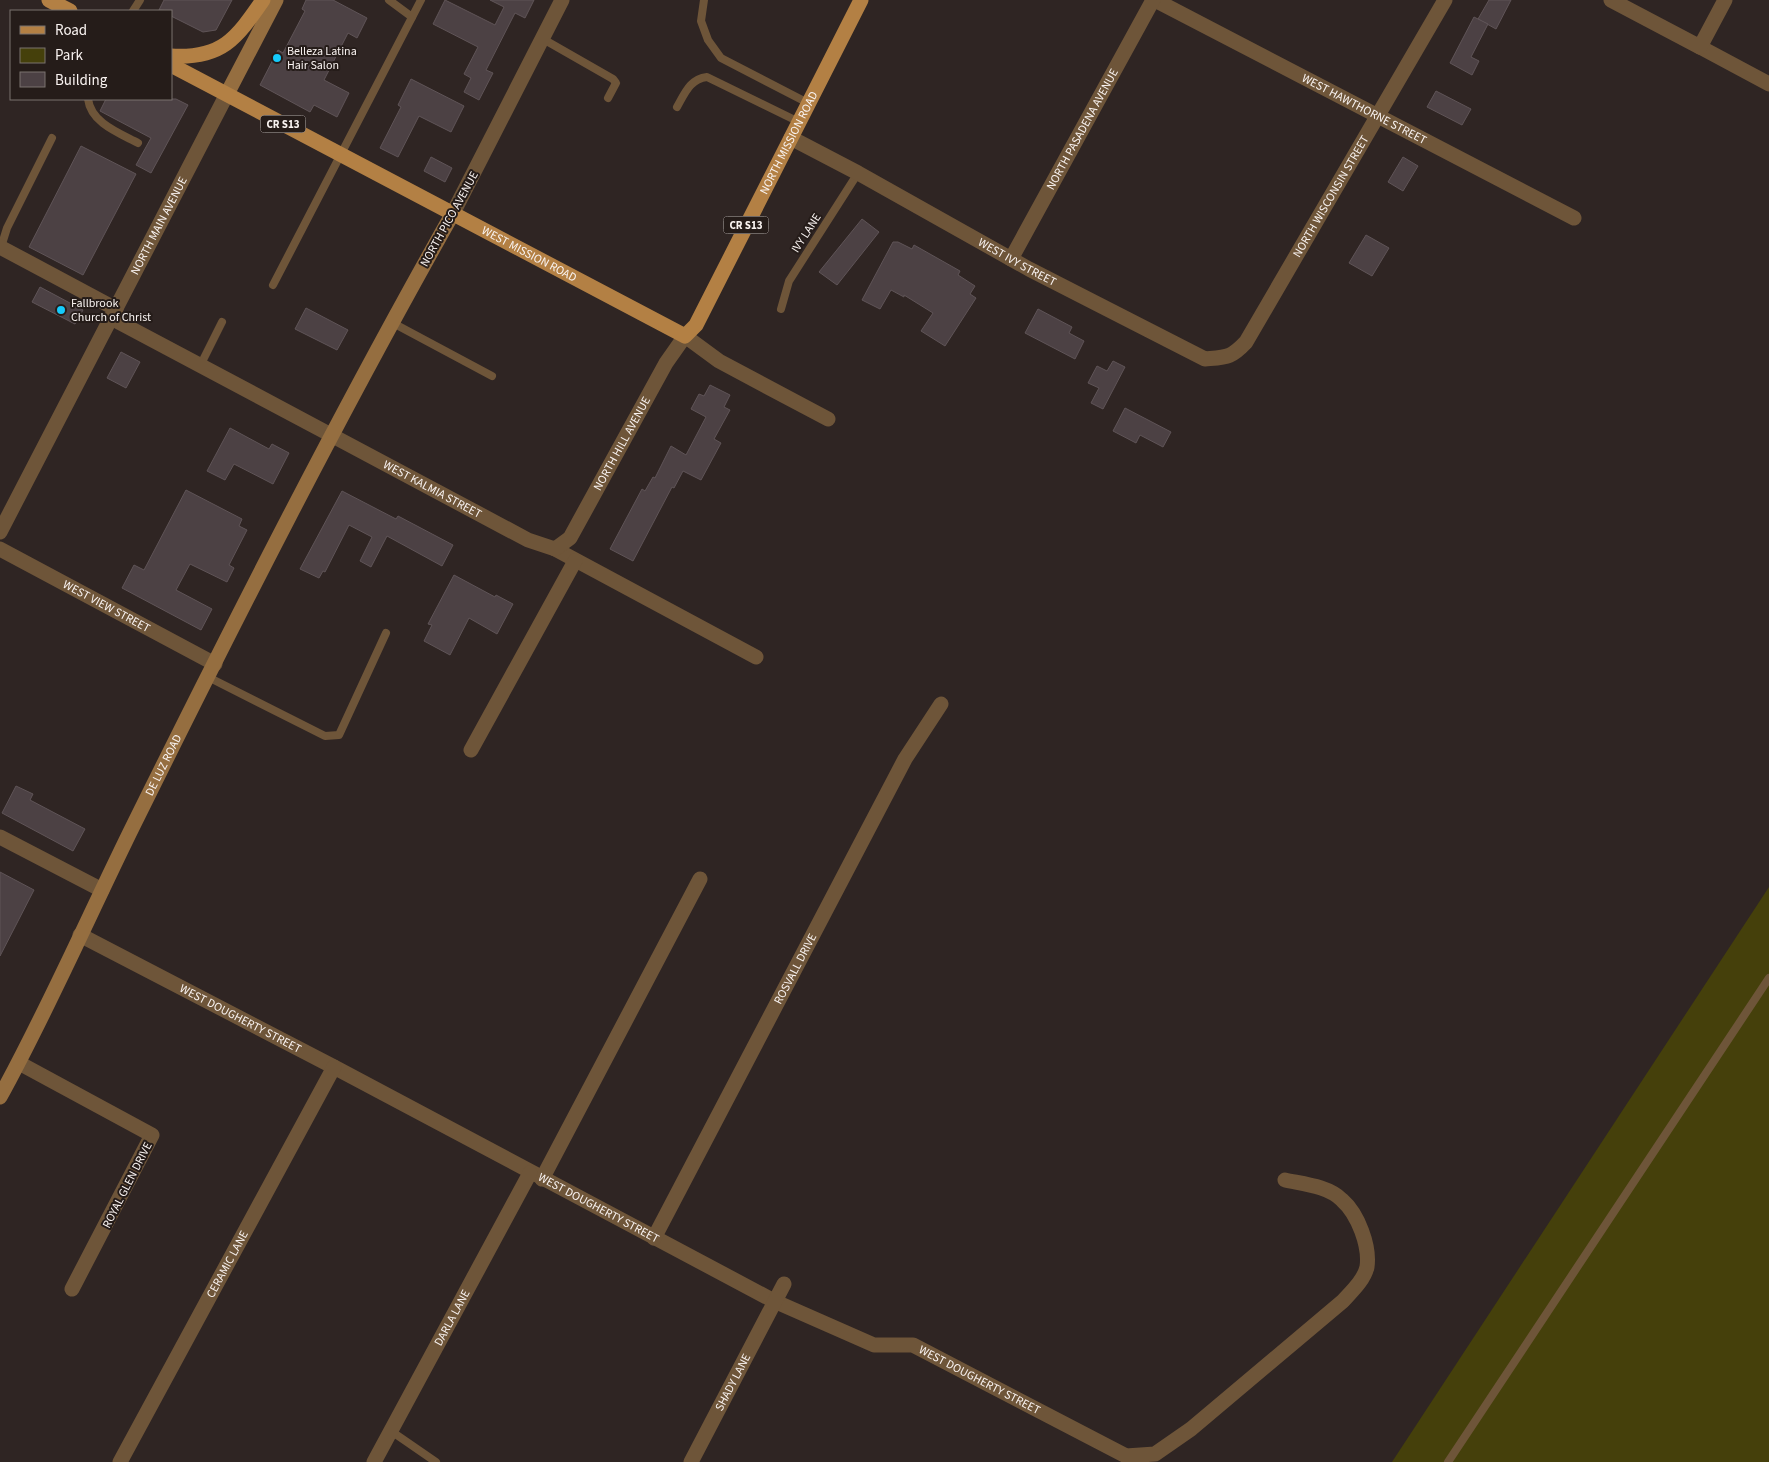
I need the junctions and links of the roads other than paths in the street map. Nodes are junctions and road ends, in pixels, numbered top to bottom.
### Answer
1 (49, 0) edge
2 (262, 0) edge
3 (276, 0) edge
4 (389, 0) edge
5 (420, 0) edge
6 (562, 0) edge
7 (704, 0) edge
8 (861, 0) edge
9 (1154, 0) edge
10 (1445, 0) edge
11 (1611, 0) edge
12 (1725, 0) edge
13 (68, 10) edge
14 (412, 16) junction
15 (543, 39) junction
16 (1700, 47) junction
17 (172, 56) edge
18 (172, 65) edge
19 (1769, 84) edge
20 (226, 94) junction
21 (608, 98) dead end
22 (88, 100) edge
23 (808, 104) junction
24 (677, 107) dead end
25 (1377, 116) junction
26 (799, 122) junction
27 (52, 138) dead end
28 (791, 138) junction
29 (138, 143) dead end
30 (340, 154) junction
31 (858, 173) junction
32 (453, 213) junction
33 (1574, 218) dead end
34 (0, 247) edge
35 (1011, 259) junction
36 (273, 285) dead end
37 (782, 309) dead end
38 (113, 313) junction
39 (222, 322) dead end
40 (391, 322) junction
41 (684, 336) junction
42 (1246, 342) joint
43 (200, 366) junction
44 (492, 376) dead end
45 (828, 419) dead end
46 (331, 435) junction
47 (0, 532) edge
48 (0, 549) edge
49 (555, 549) junction
50 (575, 561) junction
51 (386, 634) dead end
52 (756, 656) dead end
53 (211, 670) junction
54 (941, 704) dead end
55 (471, 750) dead end
56 (0, 837) edge
57 (700, 879) dead end
58 (102, 890) junction
59 (80, 935) junction
60 (1769, 978) edge
61 (18, 1064) junction
62 (334, 1067) junction
63 (0, 1097) edge
64 (536, 1176) junction
65 (1285, 1180) dead end
66 (654, 1238) junction
67 (784, 1284) dead end
68 (72, 1289) dead end
69 (774, 1301) junction
70 (391, 1432) junction
71 (120, 1462) edge
72 (374, 1462) edge
73 (436, 1462) edge
74 (691, 1462) edge
75 (1448, 1462) edge

1 - 13 main road
2 - 17 main road
3 - 20 main road, NORTH MAIN AVENUE
4 - 14 lane
5 - 14 lane
6 - 15 street, NORTH PICO AVENUE
7 - 23 lane
8 - 23 main road, NORTH MISSION ROAD / CR S13
9 - 25 street, WEST HAWTHORNE STREET
9 - 35 street, NORTH PASADENA AVENUE
10 - 25 street, NORTH WISCONSIN STREET
11 - 16 street
12 - 16 street
14 - 30 lane
15 - 21 lane
15 - 32 street, NORTH PICO AVENUE
16 - 19 street
18 - 20 main road, CR S13
20 - 30 main road, WEST MISSION ROAD / CR S13
20 - 38 street, NORTH MAIN AVENUE
22 - 29 lane
23 - 26 main road, NORTH MISSION ROAD / CR S13
24 - 26 lane
25 - 33 street, WEST HAWTHORNE STREET
25 - 42 street, NORTH WISCONSIN STREET
26 - 28 main road, NORTH MISSION ROAD / CR S13
27 - 34 lane
28 - 31 street, WEST IVY STREET
28 - 41 main road, NORTH MISSION ROAD / CR S13
30 - 32 main road, WEST MISSION ROAD / CR S13
30 - 36 lane
31 - 35 street, WEST IVY STREET
31 - 37 lane, IVY LANE
32 - 40 main road, NORTH PICO AVENUE
32 - 41 main road, WEST MISSION ROAD / CR S13
34 - 38 street, WEST KALMIA STREET
35 - 42 street, WEST IVY STREET
38 - 43 street, WEST KALMIA STREET
38 - 47 street, NORTH MAIN AVENUE
39 - 43 lane
40 - 44 lane
40 - 46 main road, NORTH PICO AVENUE
41 - 45 street, WEST MISSION ROAD
41 - 49 street, NORTH HILL AVENUE
43 - 46 street, WEST KALMIA STREET
46 - 49 street, WEST KALMIA STREET
46 - 53 main road, DE LUZ ROAD
48 - 53 street, WEST VIEW STREET
49 - 50 street, WEST KALMIA STREET
50 - 52 street, WEST KALMIA STREET
50 - 55 street
51 - 53 lane
53 - 58 main road, DE LUZ ROAD
54 - 66 street, ROSVALL DRIVE
56 - 58 street
57 - 64 street, DARLA LANE
58 - 59 main road, DE LUZ ROAD
59 - 61 main road, DE LUZ ROAD
59 - 62 street, WEST DOUGHERTY STREET
60 - 75 lane
61 - 63 main road, DE LUZ ROAD
61 - 68 street, ROYAL GLEN DRIVE
62 - 64 street, WEST DOUGHERTY STREET
62 - 71 street, CERAMIC LANE
64 - 66 street, WEST DOUGHERTY STREET
64 - 70 street, DARLA LANE
65 - 69 street, WEST DOUGHERTY STREET
66 - 69 street, WEST DOUGHERTY STREET
67 - 69 street, SHADY LANE
69 - 74 street, SHADY LANE
70 - 72 street, DARLA LANE
70 - 73 lane

